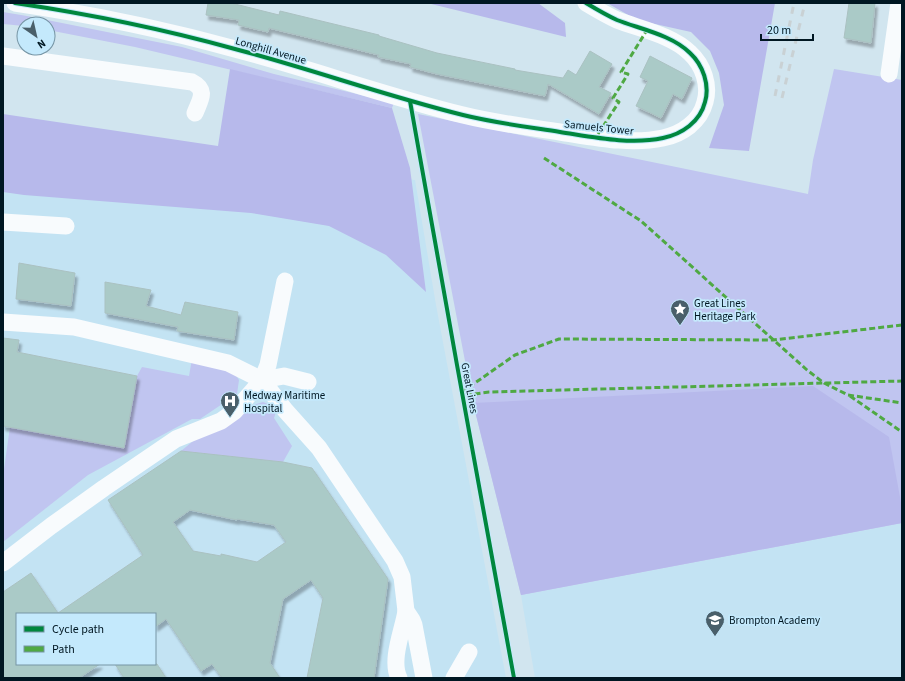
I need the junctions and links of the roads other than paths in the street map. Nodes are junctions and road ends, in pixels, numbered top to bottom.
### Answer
1 (15, 3) edge
2 (586, 3) edge
3 (899, 3) edge
4 (3, 56) edge
5 (889, 74) dead end
6 (195, 113) dead end
7 (520, 126) joint
8 (3, 222) edge
9 (66, 226) dead end
10 (285, 281) dead end
11 (3, 322) edge
12 (262, 380) junction
13 (308, 382) dead end
14 (3, 564) edge
15 (406, 611) junction
16 (469, 652) dead end
17 (399, 678) edge
18 (424, 678) edge
19 (454, 678) edge

1 - 7 street, Longhill Avenue
2 - 7 street, Samuels Tower
3 - 5 street
4 - 6 street
8 - 9 street
10 - 12 street
11 - 12 street
12 - 13 street
12 - 14 street
12 - 15 street
15 - 17 street
15 - 18 street
16 - 19 street

